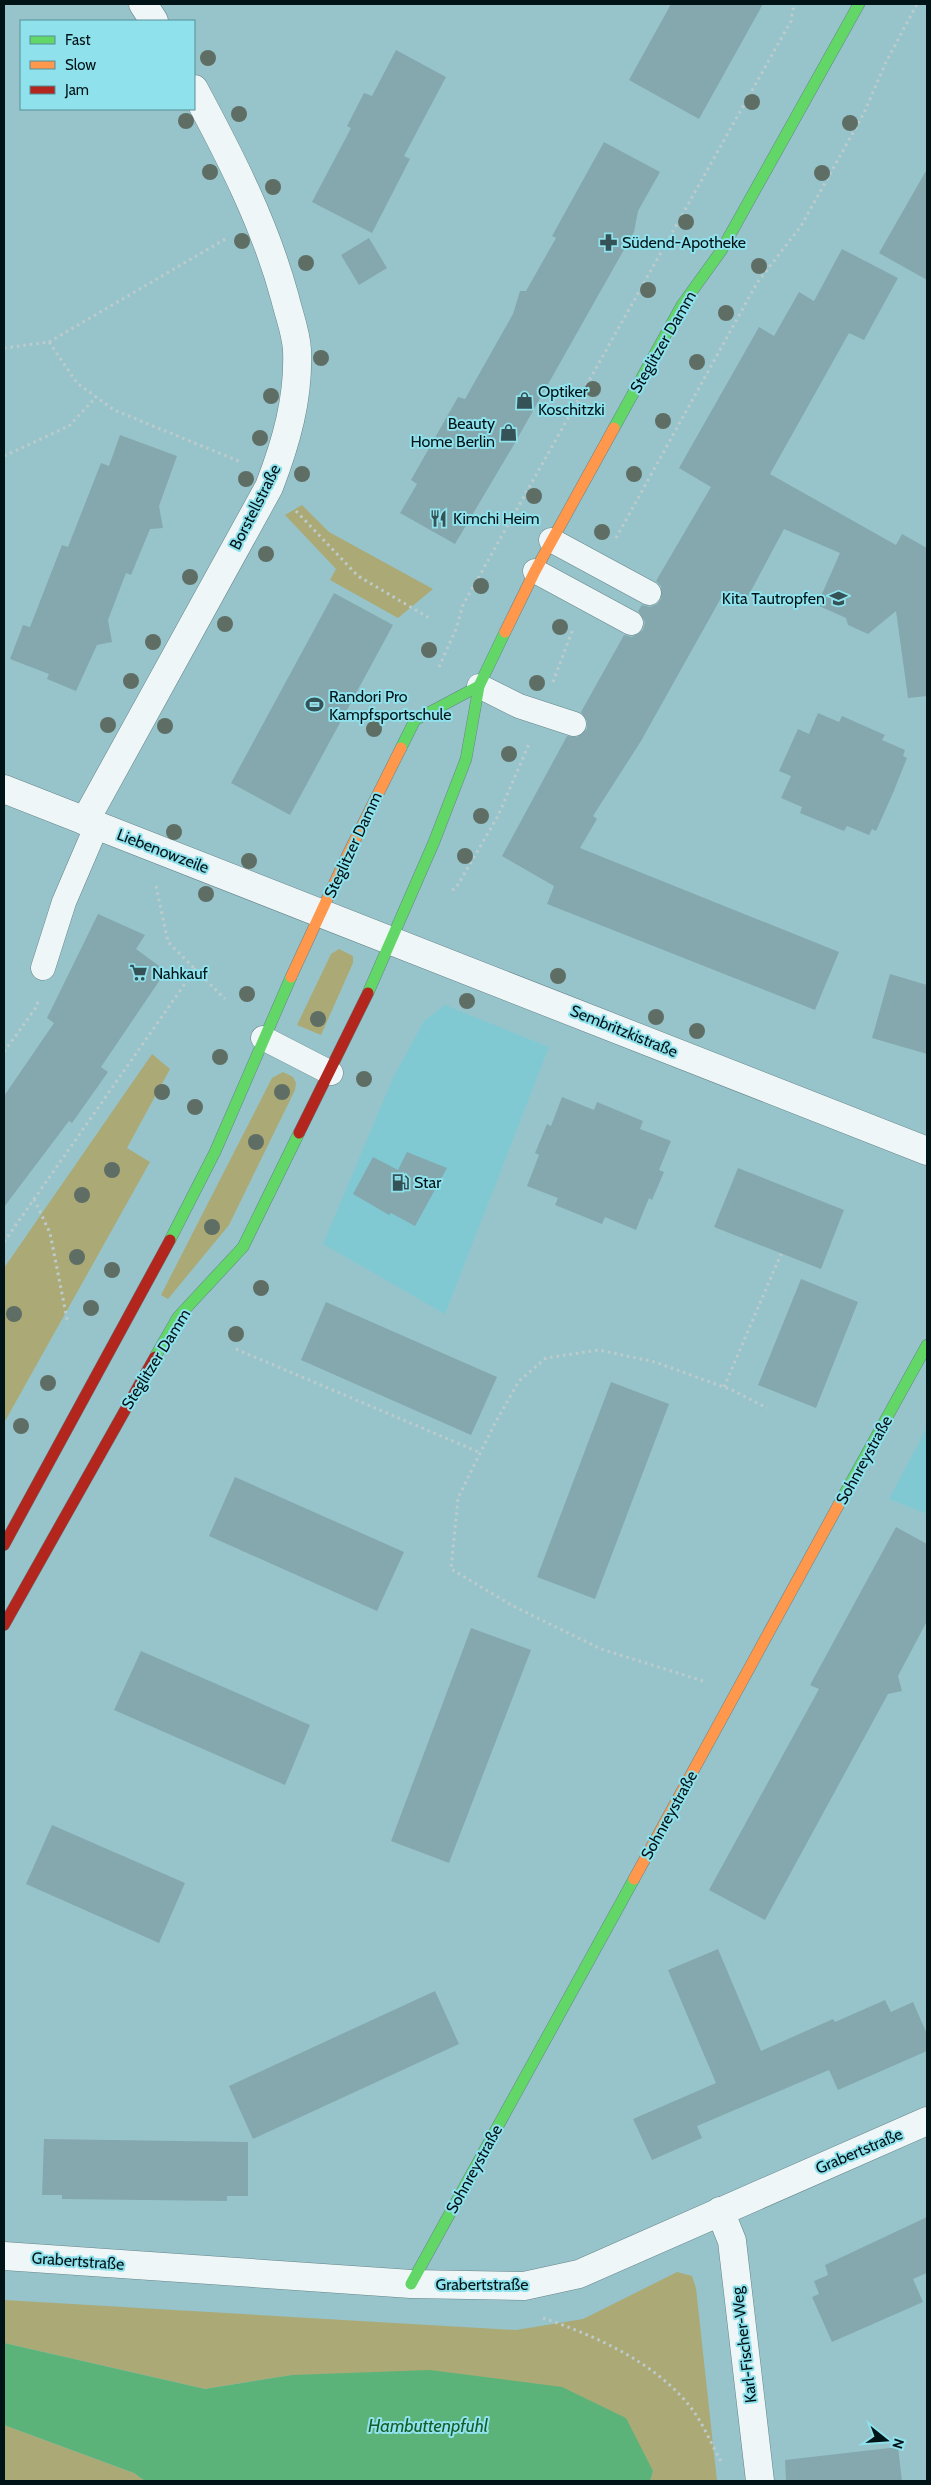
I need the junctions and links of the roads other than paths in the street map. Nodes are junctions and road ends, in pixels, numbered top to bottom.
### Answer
1 (143, 4) edge
2 (859, 4) edge
3 (153, 20) edge
4 (195, 91) edge
5 (551, 540) junction
6 (536, 572) junction
7 (649, 593) dead end
8 (631, 623) dead end
9 (479, 686) junction
10 (574, 724) dead end
11 (4, 790) edge
12 (91, 823) junction
13 (322, 912) junction
14 (392, 940) junction
15 (44, 968) road end
16 (263, 1038) junction
17 (331, 1073) junction
18 (927, 1151) edge
19 (927, 1345) edge
20 (4, 1545) edge
21 (4, 1626) edge
22 (927, 2121) edge
23 (720, 2211) junction
24 (4, 2256) edge
25 (411, 2284) junction
26 (760, 2481) edge

1 - 3 street
2 - 5 main road, Steglitzer Damm
4 - 12 street, Borstellstraße
5 - 6 main road, Steglitzer Damm
5 - 7 lane
6 - 8 lane
6 - 9 main road, Steglitzer Damm
9 - 10 lane
9 - 13 main road, Steglitzer Damm
9 - 14 main road, Steglitzer Damm
11 - 12 street, Liebenowzeile
12 - 13 street, Liebenowzeile
12 - 15 lane
13 - 14 street, Sembritzkistraße
13 - 16 main road, Steglitzer Damm
14 - 17 main road, Steglitzer Damm
14 - 18 street, Sembritzkistraße
16 - 17 lane
16 - 20 main road, Steglitzer Damm
17 - 21 main road, Steglitzer Damm
19 - 25 main road, Sohnreystraße
22 - 23 street, Grabertstraße
23 - 25 street, Grabertstraße
23 - 26 street, Karl-Fischer-Weg
24 - 25 street, Grabertstraße

